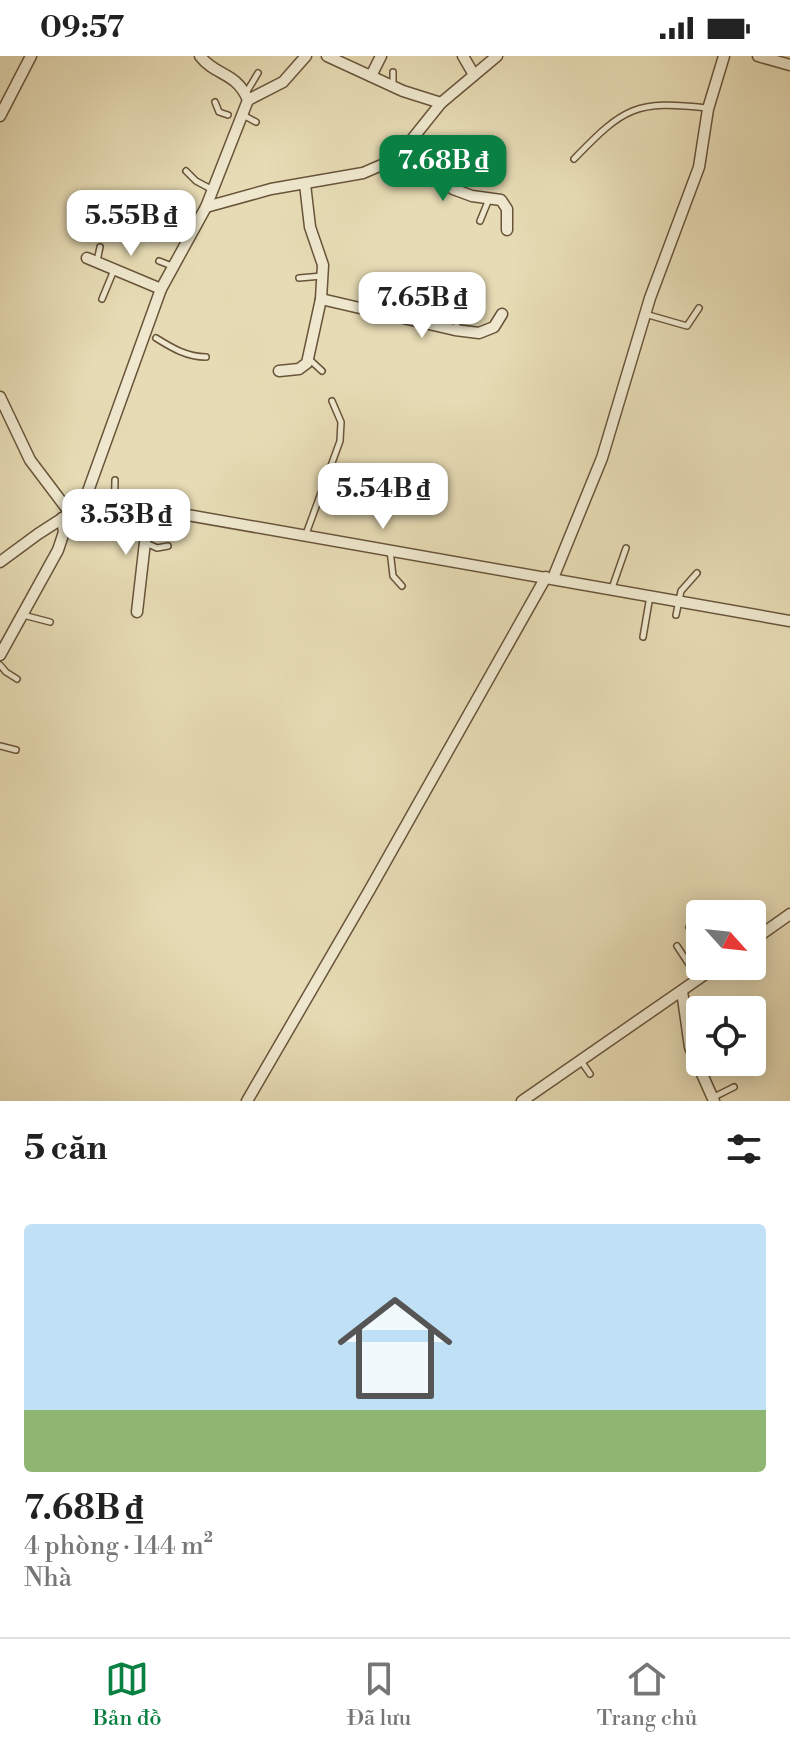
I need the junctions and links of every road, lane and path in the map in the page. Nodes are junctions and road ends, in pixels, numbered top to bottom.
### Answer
1 (31, 56) edge
2 (200, 56) edge
3 (306, 56) edge
4 (327, 56) edge
5 (381, 56) edge
6 (463, 56) edge
7 (724, 56) edge
8 (758, 56) edge
9 (492, 58) edge
10 (790, 65) edge
11 (393, 72) dead end
12 (258, 73) dead end
13 (474, 75) junction
14 (371, 76) junction
15 (393, 86) junction
16 (246, 97) junction
17 (215, 102) dead end
18 (441, 103) junction
19 (708, 109) junction
20 (0, 116) edge
21 (237, 116) junction
22 (256, 122) dead end
23 (401, 153) junction
24 (574, 159) dead end
25 (186, 171) dead end
26 (305, 184) junction
27 (212, 190) junction
28 (489, 198) junction
29 (131, 204) dead end
30 (206, 207) junction
31 (480, 221) dead end
32 (196, 226) junction
33 (507, 230) dead end
34 (100, 247) dead end
35 (92, 260) joint
36 (159, 261) dead end
37 (173, 267) junction
38 (114, 269) junction
39 (323, 276) junction
40 (299, 278) dead end
41 (161, 289) junction
42 (102, 299) dead end
43 (321, 299) junction
44 (699, 308) dead end
45 (462, 309) dead end
46 (502, 314) dead end
47 (644, 314) junction
48 (455, 330) junction
49 (156, 338) dead end
50 (206, 357) dead end
51 (308, 359) junction
52 (279, 371) dead end
53 (322, 371) dead end
54 (0, 397) edge
55 (332, 401) dead end
56 (115, 480) dead end
57 (113, 503) junction
58 (83, 505) junction
59 (149, 507) junction
60 (66, 516) junction
61 (114, 533) dead end
62 (306, 534) junction
63 (145, 543) junction
64 (168, 546) dead end
65 (626, 548) dead end
66 (390, 549) junction
67 (0, 562) edge
68 (697, 573) dead end
69 (550, 577) junction
70 (402, 586) dead end
71 (612, 588) junction
72 (650, 595) junction
73 (678, 600) junction
74 (137, 612) dead end
75 (22, 614) junction
76 (676, 615) dead end
77 (790, 621) edge
78 (50, 622) dead end
79 (643, 637) dead end
80 (0, 655) edge
81 (0, 665) edge
82 (17, 679) dead end
83 (0, 746) edge
84 (16, 750) dead end
85 (790, 914) edge
86 (766, 931) edge
87 (677, 946) dead end
88 (686, 960) edge
89 (698, 980) edge
90 (682, 991) junction
91 (580, 1060) junction
92 (590, 1074) dead end
93 (734, 1087) dead end
94 (714, 1099) edge
95 (247, 1101) edge
96 (522, 1101) edge

1 - 20 street
2 - 16 street
3 - 16 street
4 - 14 street
5 - 14 street
6 - 13 street
7 - 19 street
8 - 10 street
9 - 13 street
11 - 15 lane
12 - 16 lane
13 - 18 street
14 - 15 street
15 - 18 street
16 - 21 street
17 - 21 lane
18 - 23 street
19 - 24 lane
19 - 47 street
21 - 22 lane
21 - 27 street
23 - 26 street
23 - 28 street
25 - 27 lane
26 - 30 street
26 - 39 street
27 - 30 street
28 - 31 lane
28 - 33 street
29 - 32 lane
30 - 32 street
32 - 37 street
34 - 35 lane
35 - 38 street
36 - 37 lane
37 - 41 street
38 - 41 street
38 - 42 lane
39 - 40 lane
39 - 43 street
41 - 58 street
43 - 48 street
43 - 51 street
44 - 47 lane
45 - 48 lane
46 - 48 street
47 - 69 street
49 - 50 lane
51 - 52 street
51 - 53 lane
54 - 60 street
55 - 62 lane
56 - 57 lane
57 - 58 street
57 - 59 street
57 - 61 lane
58 - 60 street
59 - 62 street
59 - 63 street
60 - 67 street
60 - 75 street
62 - 66 street
63 - 64 lane
63 - 74 street
65 - 71 lane
66 - 69 street
66 - 70 lane
68 - 73 lane
69 - 71 street
69 - 95 street
71 - 72 street
72 - 73 street
72 - 79 lane
73 - 76 lane
73 - 77 street
75 - 78 lane
75 - 80 street
81 - 82 lane
83 - 84 lane
85 - 86 street
87 - 88 lane
89 - 90 street
90 - 91 street
90 - 94 street
91 - 92 lane
91 - 96 street
93 - 94 lane

